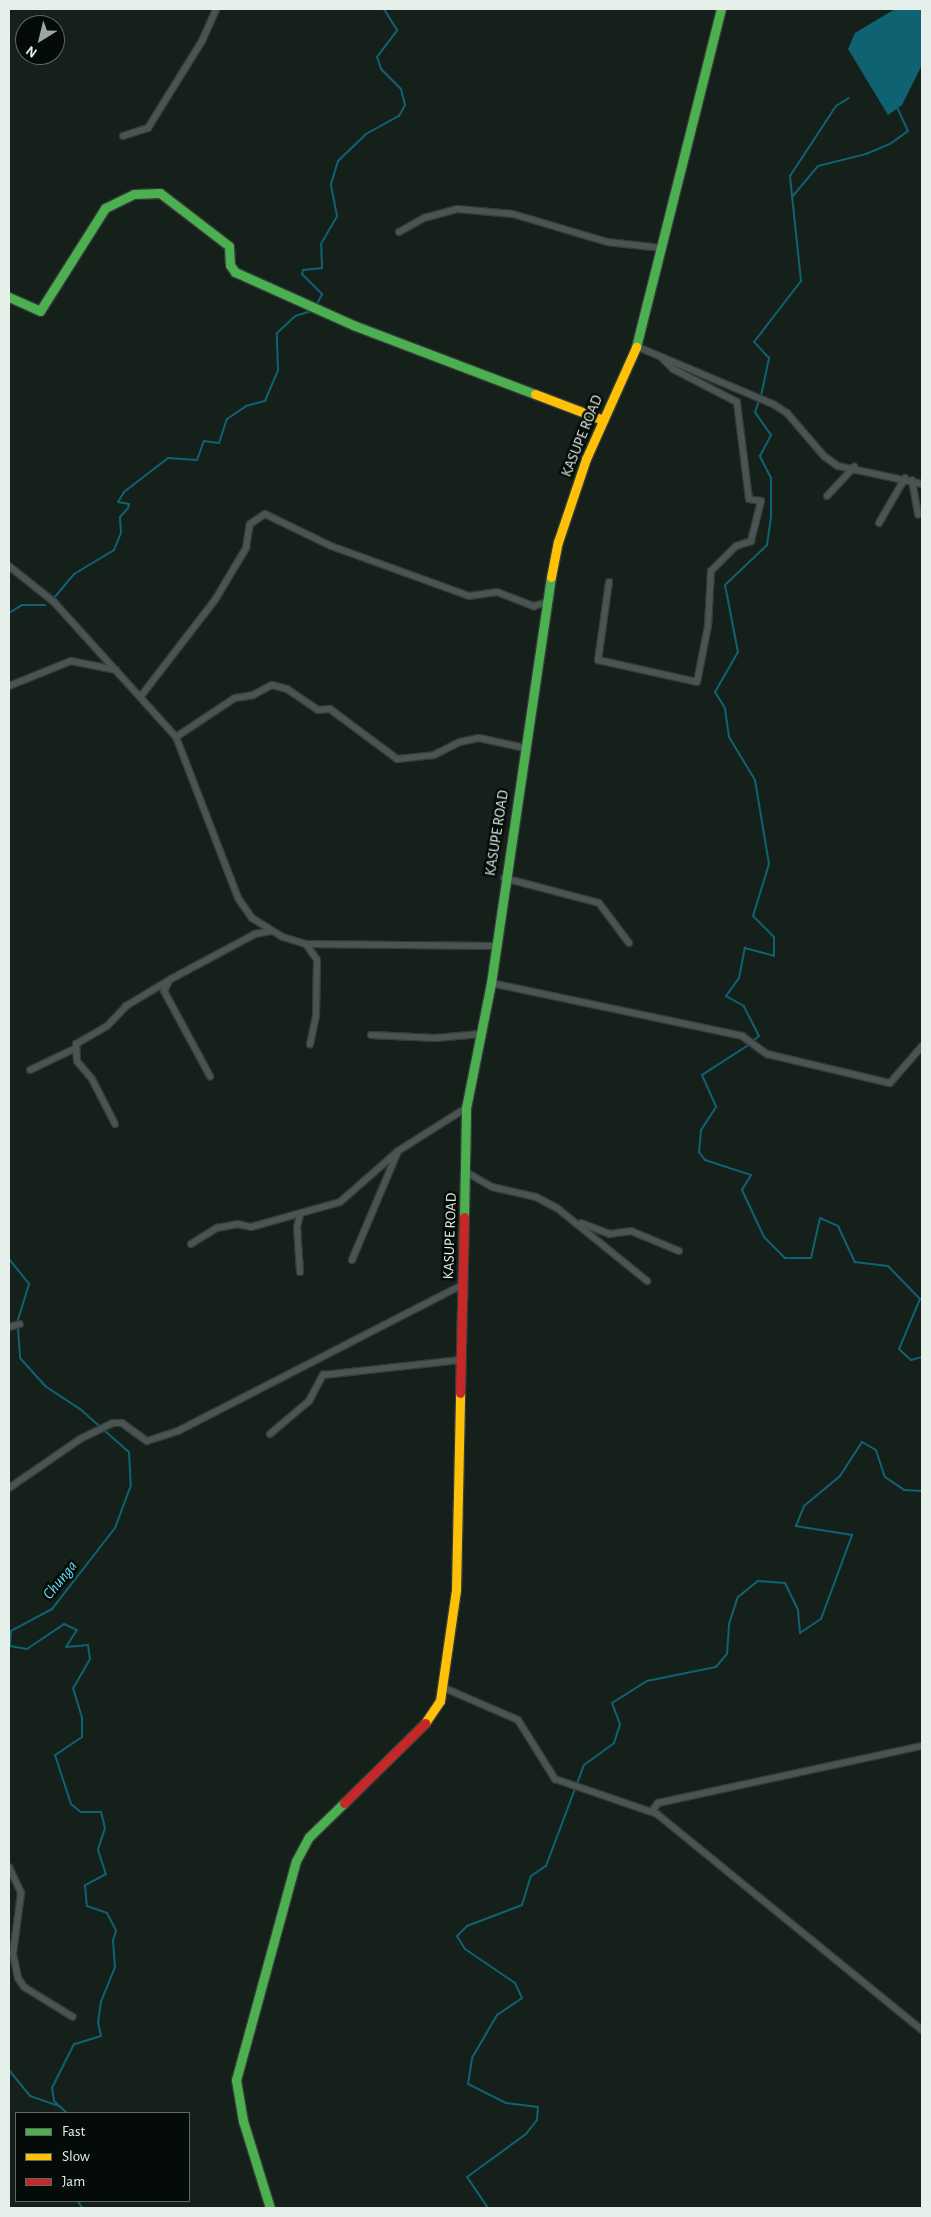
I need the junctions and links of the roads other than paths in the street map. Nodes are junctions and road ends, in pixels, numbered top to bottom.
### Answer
1 (216, 9) edge
2 (721, 9) edge
3 (122, 136) dead end
4 (399, 232) dead end
5 (662, 248) junction
6 (9, 297) edge
7 (638, 347) junction
8 (662, 358) junction
9 (603, 420) junction
10 (854, 467) junction
11 (905, 478) junction
12 (912, 480) junction
13 (922, 484) edge
14 (827, 496) dead end
15 (918, 514) dead end
16 (879, 523) dead end
17 (9, 566) edge
18 (609, 582) dead end
19 (547, 602) junction
20 (120, 672) junction
21 (9, 686) edge
22 (141, 696) junction
23 (176, 737) junction
24 (525, 748) junction
25 (504, 878) junction
26 (272, 931) junction
27 (629, 943) dead end
28 (306, 944) junction
29 (496, 946) junction
30 (170, 980) junction
31 (491, 983) junction
32 (481, 1034) junction
33 (371, 1035) dead end
34 (310, 1044) dead end
35 (922, 1046) edge
36 (74, 1048) junction
37 (30, 1070) dead end
38 (210, 1076) dead end
39 (466, 1108) junction
40 (115, 1124) dead end
41 (398, 1151) junction
42 (466, 1172) junction
43 (300, 1215) junction
44 (571, 1218) junction
45 (191, 1244) dead end
46 (679, 1251) dead end
47 (352, 1260) dead end
48 (300, 1272) dead end
49 (647, 1281) dead end
50 (462, 1285) junction
51 (460, 1360) junction
52 (270, 1434) dead end
53 (9, 1488) edge
54 (442, 1687) junction
55 (922, 1746) edge
56 (652, 1811) junction
57 (9, 1867) edge
58 (73, 2017) dead end
59 (922, 2030) edge
60 (270, 2208) edge

1 - 3 street
2 - 5 street, KASUPE ROAD
4 - 5 street
5 - 7 street, KASUPE ROAD
6 - 9 street
7 - 8 street
7 - 9 street, KASUPE ROAD
8 - 10 street
8 - 18 street
9 - 19 street, KASUPE ROAD
10 - 11 street
10 - 14 street
11 - 12 street
11 - 16 street
12 - 13 street
12 - 15 street
17 - 20 street
19 - 22 street
19 - 24 street, KASUPE ROAD
20 - 21 street
20 - 22 street
22 - 23 street
23 - 24 street
23 - 26 street
24 - 25 street, KASUPE ROAD
25 - 27 street
25 - 29 street, KASUPE ROAD
26 - 28 street
26 - 30 street
28 - 29 street
28 - 34 street
29 - 31 street, KASUPE ROAD
30 - 36 street
30 - 38 street
31 - 32 street, KASUPE ROAD
31 - 35 street
32 - 33 street
32 - 39 street, KASUPE ROAD
36 - 37 street
36 - 40 street
39 - 41 street
39 - 42 street, KASUPE ROAD
41 - 43 street
41 - 47 street
42 - 44 street
42 - 50 street, KASUPE ROAD
43 - 45 street
43 - 48 street
44 - 46 street
44 - 49 street
50 - 51 street, KASUPE ROAD
50 - 53 street
51 - 52 street
51 - 54 street, KASUPE ROAD
54 - 56 street
54 - 60 street, KASUPE ROAD
55 - 56 street
56 - 59 street
57 - 58 street

